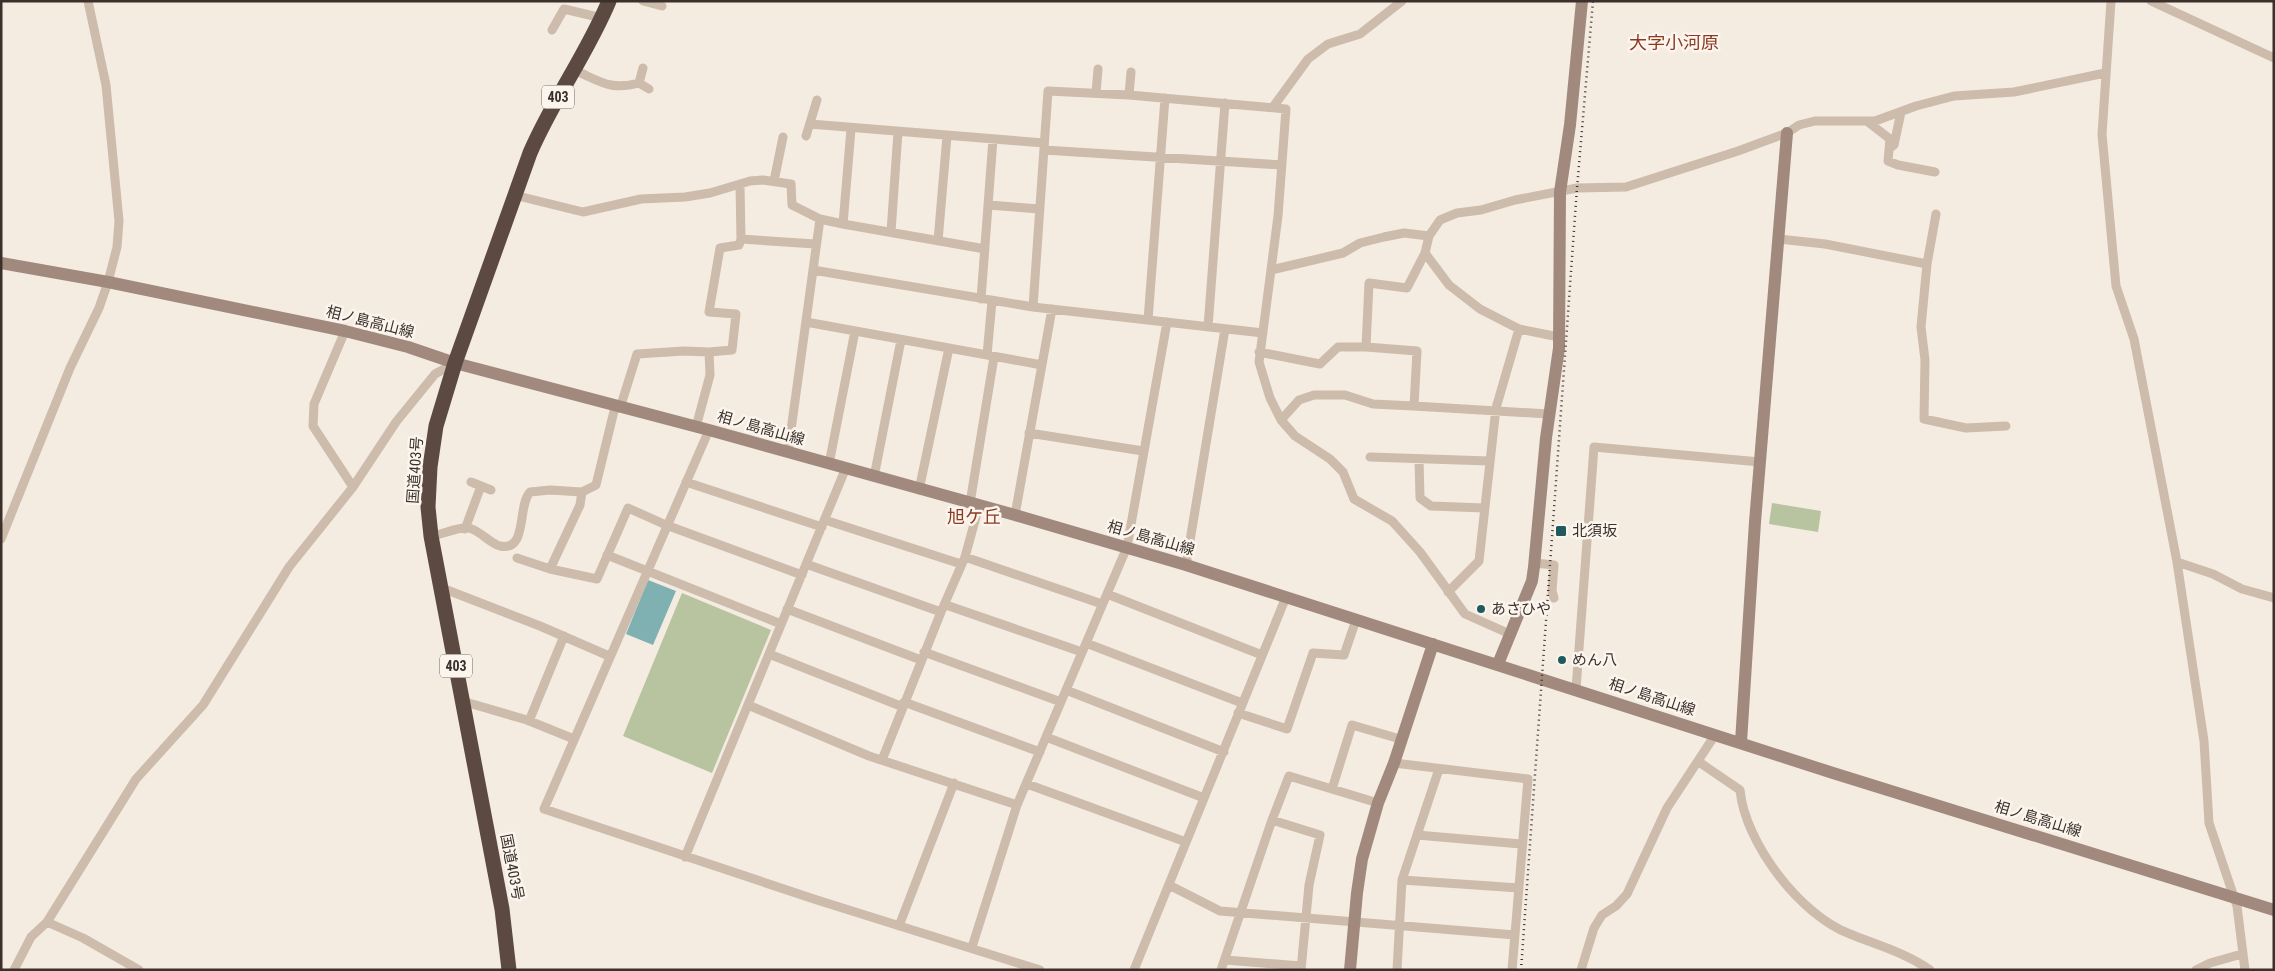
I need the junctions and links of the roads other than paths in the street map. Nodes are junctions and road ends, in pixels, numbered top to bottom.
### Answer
1 (88, 1) edge
2 (609, 1) edge
3 (642, 1) edge
4 (1402, 1) edge
5 (1582, 1) edge
6 (2110, 1) edge
7 (2151, 1) edge
8 (662, 6) dead end
9 (602, 18) junction
10 (552, 30) dead end
11 (2274, 58) edge
12 (643, 68) dead end
13 (1098, 69) dead end
14 (574, 70) junction
15 (1131, 72) dead end
16 (2105, 73) junction
17 (639, 83) junction
18 (648, 88) dead end
19 (1096, 93) junction
20 (1129, 94) junction
21 (1165, 98) junction
22 (817, 100) dead end
23 (1225, 103) junction
24 (1273, 107) junction
25 (1901, 112) junction
26 (1868, 122) junction
27 (810, 124) junction
28 (851, 129) junction
29 (898, 132) junction
30 (1787, 133) junction
31 (806, 136) dead end
32 (947, 136) junction
33 (783, 137) dead end
34 (993, 139) junction
35 (1044, 146) junction
36 (1890, 148) junction
37 (1161, 157) junction
38 (1221, 161) junction
39 (1282, 166) junction
40 (1935, 172) dead end
41 (774, 181) junction
42 (740, 185) junction
43 (1560, 192) junction
44 (514, 195) junction
45 (988, 205) junction
46 (1040, 209) junction
47 (1936, 214) dead end
48 (820, 219) junction
49 (843, 224) junction
50 (891, 232) junction
51 (1429, 236) junction
52 (742, 238) junction
53 (1779, 239) junction
54 (938, 241) junction
55 (816, 244) junction
56 (985, 249) junction
57 (1425, 253) junction
58 (1, 263) edge
59 (1927, 264) junction
60 (813, 270) junction
61 (1271, 270) junction
62 (108, 282) junction
63 (981, 299) junction
64 (992, 301) junction
65 (1033, 307) junction
66 (1052, 309) junction
67 (1148, 320) junction
68 (806, 322) junction
69 (1167, 322) junction
70 (1208, 327) junction
71 (1225, 329) junction
72 (1518, 329) junction
73 (345, 331) junction
74 (855, 331) junction
75 (1263, 333) junction
76 (1559, 337) junction
77 (901, 340) junction
78 (1366, 347) junction
79 (949, 348) junction
80 (709, 352) junction
81 (1259, 352) junction
82 (991, 356) junction
83 (455, 363) junction
84 (1042, 365) junction
85 (1414, 406) junction
86 (618, 407) junction
87 (1496, 411) junction
88 (1549, 414) junction
89 (1281, 420) junction
90 (2006, 426) dead end
91 (696, 427) junction
92 (709, 430) junction
93 (1029, 433) junction
94 (1143, 451) junction
95 (788, 452) junction
96 (1370, 457) dead end
97 (1419, 459) junction
98 (1488, 461) junction
99 (1760, 462) junction
100 (829, 464) junction
101 (845, 470) junction
102 (874, 477) junction
103 (471, 482) dead end
104 (686, 482) junction
105 (481, 486) junction
106 (353, 487) junction
107 (491, 490) dead end
108 (919, 490) junction
109 (582, 492) junction
110 (974, 505) junction
111 (1484, 508) junction
112 (1015, 515) junction
113 (823, 524) junction
114 (666, 525) junction
115 (465, 528) junction
116 (431, 536) junction
117 (1, 539) edge
118 (1127, 547) junction
119 (607, 555) junction
120 (517, 558) dead end
121 (963, 561) junction
122 (2177, 562) junction
123 (1534, 563) junction
124 (806, 564) junction
125 (1186, 565) junction
126 (550, 569) junction
127 (648, 572) junction
128 (802, 575) junction
129 (442, 588) junction
130 (1448, 592) junction
131 (1107, 594) junction
132 (1286, 597) junction
133 (1554, 598) dead end
134 (2274, 598) edge
135 (1102, 604) junction
136 (943, 608) junction
137 (787, 609) junction
138 (1356, 620) junction
139 (781, 624) junction
140 (1510, 634) junction
141 (564, 636) junction
142 (1086, 643) junction
143 (1433, 644) junction
144 (1082, 652) junction
145 (769, 654) junction
146 (1262, 655) junction
147 (609, 656) junction
148 (923, 656) junction
149 (1498, 664) junction
150 (1576, 689) junction
151 (1066, 690) junction
152 (462, 701) junction
153 (1061, 702) junction
154 (1242, 703) junction
155 (748, 705) junction
156 (904, 705) junction
157 (1238, 713) junction
158 (529, 721) junction
159 (1715, 735) junction
160 (1046, 737) junction
161 (1400, 739) junction
162 (574, 740) junction
163 (1741, 742) junction
164 (1040, 752) junction
165 (1224, 752) junction
166 (882, 760) junction
167 (1699, 762) junction
168 (1394, 764) junction
169 (1439, 769) junction
170 (954, 783) junction
171 (1027, 784) junction
172 (1332, 790) junction
173 (1204, 798) junction
174 (1378, 803) junction
175 (1017, 805) junction
176 (1272, 820) junction
177 (1417, 835) junction
178 (1186, 842) junction
179 (1521, 844) junction
180 (685, 857) junction
181 (1402, 880) junction
182 (1170, 885) junction
183 (1519, 888) junction
184 (2234, 897) junction
185 (2274, 910) edge
186 (1242, 913) junction
187 (1306, 918) junction
188 (46, 922) junction
189 (1354, 922) junction
190 (1399, 925) junction
191 (899, 926) junction
192 (1515, 935) junction
193 (972, 947) junction
194 (2242, 954) junction
195 (1225, 960) junction
196 (1301, 968) edge
197 (14, 970) edge
198 (140, 970) edge
199 (509, 970) edge
200 (1040, 970) edge
201 (1134, 970) edge
202 (1221, 970) edge
203 (1350, 970) edge
204 (1396, 970) edge
205 (1512, 970) edge
206 (1580, 970) edge
207 (1930, 970) edge
208 (2196, 970) edge
209 (2245, 970) edge

1 - 62 street
2 - 9 highway, 国道403号 / 403
3 - 8 street
4 - 24 street
5 - 43 main road
6 - 16 street
7 - 11 street
9 - 10 street
9 - 14 highway, 国道403号 / 403
12 - 17 street
13 - 19 street
14 - 17 street
14 - 44 highway, 国道403号 / 403
15 - 20 street
16 - 25 street
16 - 122 street
17 - 18 street
19 - 20 street
19 - 35 street
20 - 21 street
21 - 23 street
21 - 37 street
22 - 27 street
23 - 24 street
23 - 38 street
24 - 39 street
25 - 26 street
25 - 36 street
26 - 30 street
26 - 36 street
27 - 28 street
27 - 31 street
28 - 29 street
28 - 49 street
29 - 32 street
29 - 50 street
30 - 43 street
30 - 53 main road
32 - 34 street
32 - 54 street
33 - 41 street
34 - 35 street
34 - 45 street
35 - 37 street
35 - 46 street
36 - 40 street
37 - 38 street
37 - 67 street
38 - 39 street
38 - 70 street
39 - 61 street
41 - 42 street
41 - 48 street
42 - 44 street
42 - 52 street
43 - 51 street
43 - 76 main road
44 - 83 highway, 国道403号 / 403
45 - 46 street
45 - 56 street
46 - 65 street
47 - 59 street
48 - 49 street
48 - 55 street
49 - 50 street
50 - 54 street
51 - 57 street
51 - 61 street
52 - 55 street
52 - 80 street
53 - 59 street
53 - 99 main road
54 - 56 street
55 - 60 street
56 - 63 street
57 - 72 street
57 - 78 street
58 - 62 main road, 相ノ島高山線
59 - 90 street
60 - 63 street
60 - 68 street
61 - 75 street
62 - 73 main road, 相ノ島高山線
62 - 117 street
63 - 64 street
64 - 65 street
64 - 82 street
65 - 66 street
66 - 67 street
66 - 84 street
67 - 69 street
68 - 74 street
68 - 95 street
69 - 70 street
69 - 94 street
70 - 71 street
71 - 75 street
71 - 125 street
72 - 76 street
72 - 87 street
73 - 83 main road, 相ノ島高山線
73 - 106 street
74 - 77 street
74 - 100 street
75 - 81 street
76 - 88 main road
77 - 79 street
77 - 102 street
78 - 81 street
78 - 85 street
79 - 82 street
79 - 108 street
80 - 86 street
80 - 91 street
81 - 89 street
82 - 84 street
82 - 110 street
83 - 86 main road, 相ノ島高山線
83 - 106 street
83 - 116 highway, 国道403号 / 403
84 - 93 street
85 - 87 street
85 - 89 street
86 - 91 main road, 相ノ島高山線
86 - 109 street
87 - 88 street
87 - 98 street
88 - 123 main road
89 - 130 street
91 - 92 main road, 相ノ島高山線
92 - 95 main road, 相ノ島高山線
92 - 104 street
93 - 94 street
93 - 112 street
94 - 118 street
95 - 100 main road, 相ノ島高山線
96 - 97 street
97 - 98 street
97 - 111 street
98 - 111 street
99 - 150 street
99 - 163 main road
100 - 101 main road, 相ノ島高山線
101 - 102 main road, 相ノ島高山線
101 - 113 street
102 - 108 main road, 相ノ島高山線
103 - 105 street
104 - 113 street
104 - 114 street
105 - 107 street
105 - 115 street
106 - 188 street
108 - 110 main road, 相ノ島高山線
109 - 115 street
109 - 126 street
110 - 112 main road, 相ノ島高山線
110 - 121 street
111 - 130 street
112 - 118 main road, 相ノ島高山線
113 - 121 street
113 - 124 street
114 - 119 street
114 - 127 street
114 - 128 street
115 - 116 street
116 - 129 highway, 国道403号 / 403
118 - 125 main road, 相ノ島高山線
118 - 131 street
119 - 126 street
119 - 127 street
120 - 126 street
121 - 135 street
121 - 136 street
122 - 134 street
122 - 184 street
123 - 133 street
123 - 140 main road
124 - 128 street
124 - 136 street
125 - 132 main road, 相ノ島高山線
127 - 139 street
127 - 147 street
128 - 137 street
129 - 141 street
129 - 152 highway, 国道403号 / 403
130 - 140 street
131 - 135 street
131 - 146 street
132 - 138 main road, 相ノ島高山線
132 - 146 street
135 - 142 street
136 - 144 street
136 - 148 street
137 - 139 street
137 - 148 street
138 - 143 main road, 相ノ島高山線
138 - 157 street
139 - 145 street
140 - 149 main road
141 - 147 street
141 - 158 street
142 - 144 street
142 - 154 street
143 - 149 main road, 相ノ島高山線
143 - 161 main road
144 - 151 street
145 - 155 street
145 - 156 street
146 - 154 street
147 - 162 street
148 - 153 street
148 - 156 street
149 - 150 main road, 相ノ島高山線
150 - 159 main road, 相ノ島高山線
151 - 153 street
151 - 165 street
152 - 158 street
152 - 199 highway, 国道403号 / 403
153 - 160 street
154 - 157 street
155 - 166 street
155 - 180 street
156 - 164 street
156 - 166 street
157 - 165 street
158 - 162 street
159 - 163 main road, 相ノ島高山線
159 - 167 street
160 - 164 street
160 - 173 street
161 - 168 main road
161 - 172 street
162 - 180 street
163 - 184 main road, 相ノ島高山線
164 - 171 street
165 - 173 street
166 - 170 street
167 - 206 street
167 - 207 street
168 - 169 street
168 - 174 main road
169 - 177 street
169 - 179 street
170 - 175 street
170 - 191 street
171 - 175 street
171 - 178 street
172 - 174 street
172 - 176 street
173 - 178 street
174 - 189 main road
175 - 193 street
176 - 186 street
176 - 187 street
177 - 179 street
177 - 181 street
178 - 182 street
179 - 183 street
180 - 191 street
181 - 183 street
181 - 190 street
182 - 186 street
182 - 201 street
183 - 192 street
184 - 185 main road, 相ノ島高山線
184 - 194 street
186 - 187 street
186 - 195 street
187 - 189 street
187 - 196 street
188 - 197 street
188 - 198 street
189 - 190 street
189 - 203 main road
190 - 192 street
190 - 204 street
191 - 193 street
192 - 205 street
193 - 200 street
194 - 208 street
194 - 209 street
195 - 196 street
195 - 202 street

